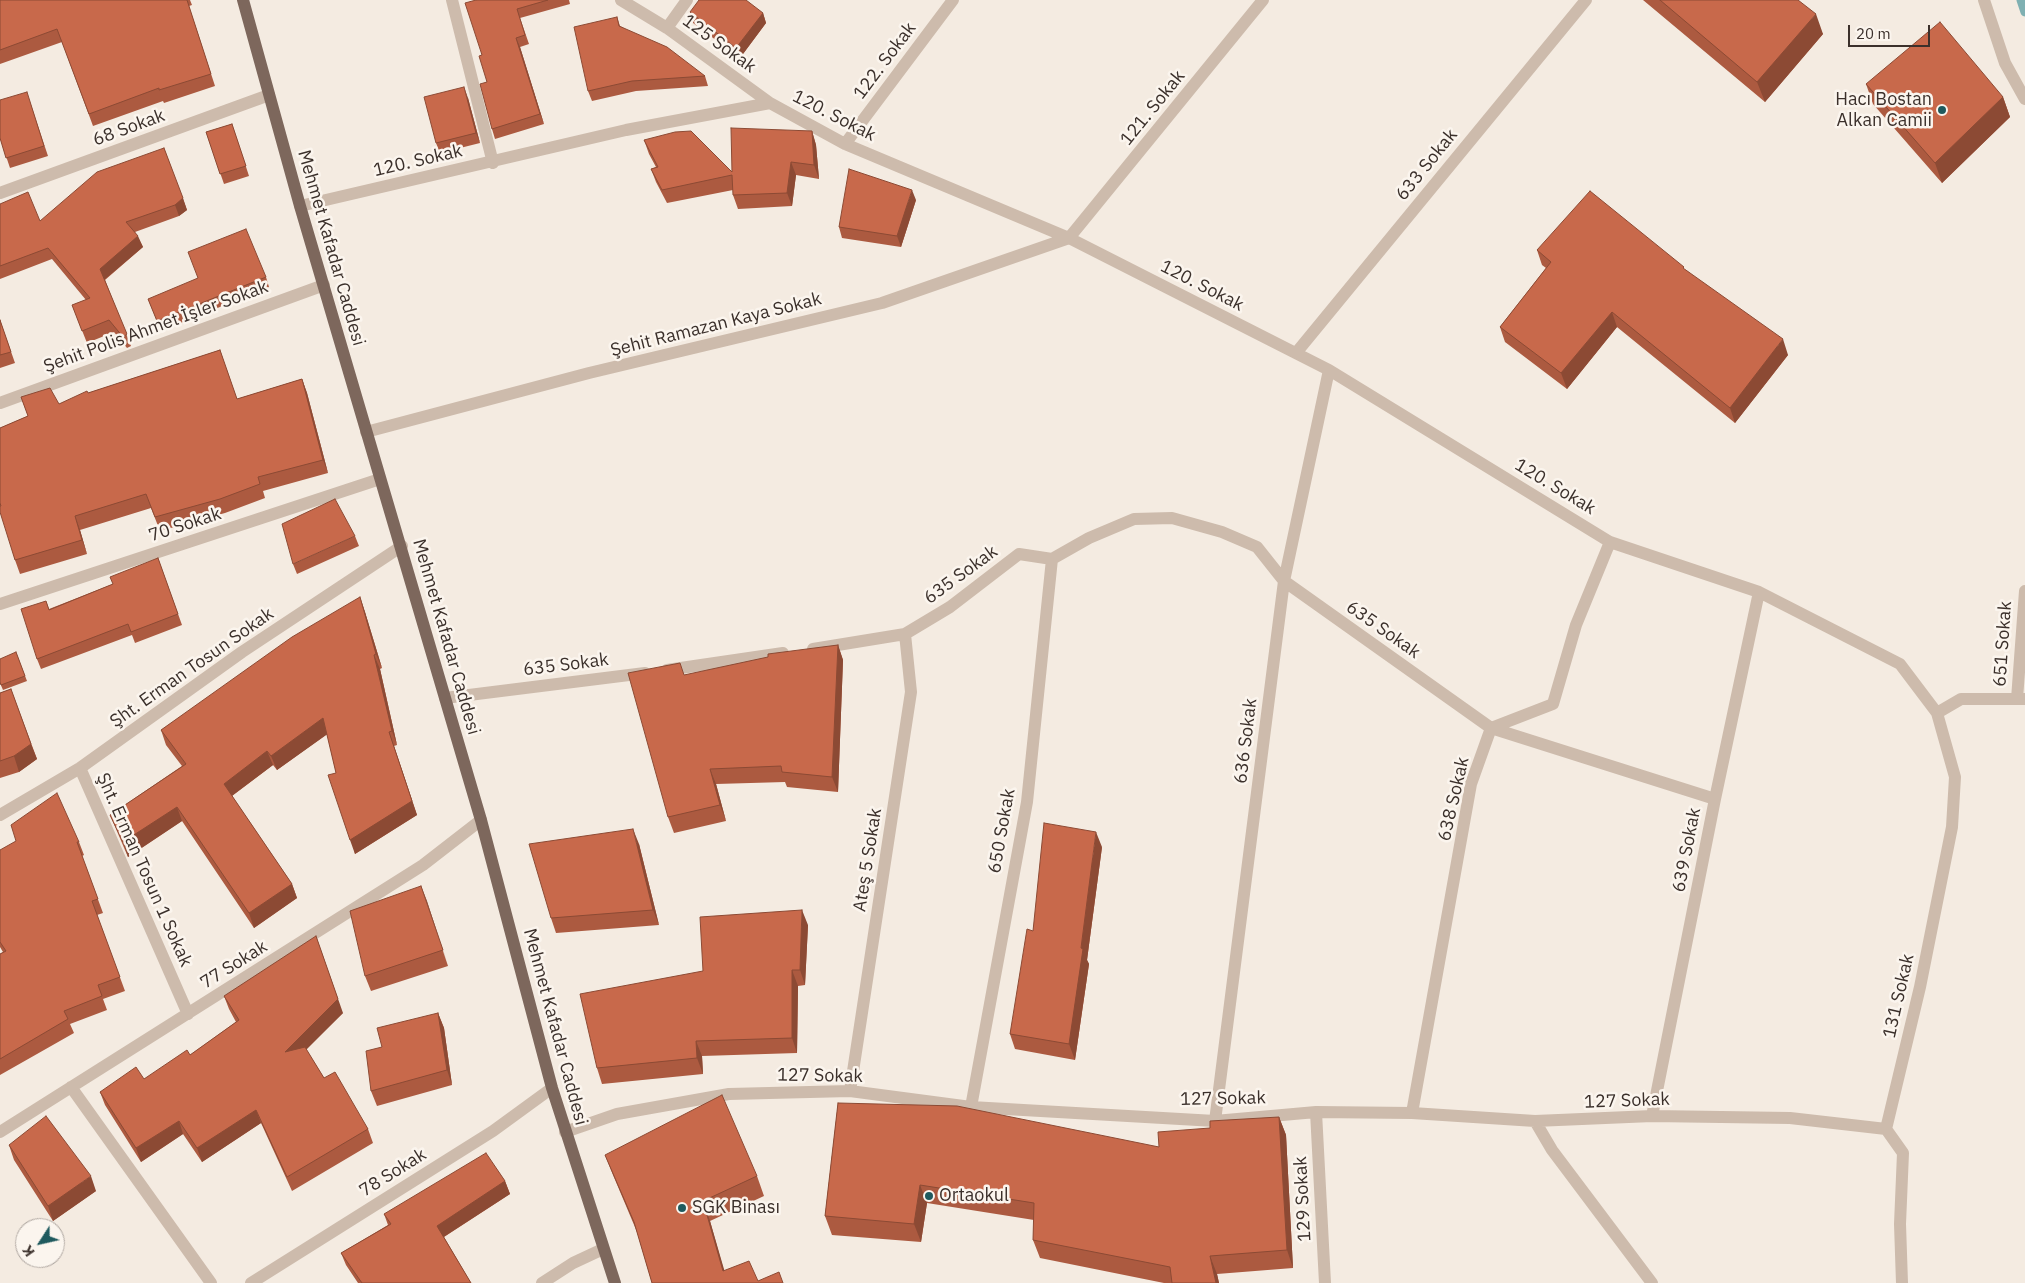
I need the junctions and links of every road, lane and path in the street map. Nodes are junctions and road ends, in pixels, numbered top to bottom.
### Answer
1 (243, 0) edge
2 (452, 0) edge
3 (621, 0) edge
4 (687, 0) edge
5 (953, 0) edge
6 (1263, 0) edge
7 (1586, 0) edge
8 (1984, 0) edge
9 (667, 28) junction
10 (269, 95) junction
11 (2025, 99) edge
12 (770, 103) junction
13 (845, 144) junction
14 (494, 162) junction
15 (0, 193) edge
16 (300, 206) junction
17 (1069, 238) junction
18 (324, 285) junction
19 (1296, 353) junction
20 (1330, 370) junction
21 (0, 403) edge
22 (366, 432) junction
23 (380, 479) junction
24 (1610, 542) junction
25 (402, 546) junction
26 (1052, 559) junction
27 (1284, 581) junction
28 (2025, 591) edge
29 (1759, 592) junction
30 (0, 604) edge
31 (905, 634) junction
32 (445, 698) junction
33 (2021, 699) edge
34 (1937, 713) junction
35 (1491, 728) junction
36 (80, 768) junction
37 (1715, 799) junction
38 (0, 816) edge
39 (481, 820) junction
40 (188, 1014) junction
41 (71, 1087) junction
42 (552, 1088) junction
43 (850, 1091) junction
44 (971, 1107) junction
45 (1316, 1112) junction
46 (1412, 1113) junction
47 (1652, 1116) junction
48 (1216, 1121) junction
49 (1535, 1121) junction
50 (1886, 1129) junction
51 (0, 1132) edge
52 (565, 1132) junction
53 (604, 1248) junction
54 (211, 1283) edge
55 (250, 1283) edge
56 (542, 1283) edge
57 (615, 1283) edge
58 (1325, 1283) edge
59 (1652, 1283) edge
60 (1902, 1283) edge

1 - 10 main road, Mehmet Kafadar Caddesi
2 - 14 street
3 - 9 street, 125 Sokak
4 - 9 street
5 - 13 street, 122. Sokak
6 - 17 street, 121. Sokak
7 - 19 street, 633 Sokak
8 - 11 street
9 - 12 street, 125 Sokak
10 - 15 street, 68 Sokak
10 - 16 main road, Mehmet Kafadar Caddesi
12 - 13 street, 120. Sokak
12 - 14 street, 120. Sokak
13 - 17 street, 120. Sokak
14 - 16 street, 120. Sokak
16 - 18 main road, Mehmet Kafadar Caddesi
17 - 19 street, 120. Sokak
17 - 22 street, Şehit Ramazan Kaya Sokak
18 - 21 street, Şehit Polis Ahmet İşler Sokak
18 - 22 main road, Mehmet Kafadar Caddesi
19 - 20 street, 120. Sokak
20 - 24 street, 120. Sokak
20 - 27 street, 636 Sokak
22 - 23 main road, Mehmet Kafadar Caddesi
23 - 25 main road, Mehmet Kafadar Caddesi
23 - 30 street, 70 Sokak
24 - 29 street, 120. Sokak
24 - 35 street
25 - 32 main road, Mehmet Kafadar Caddesi
25 - 36 street, Şht. Erman Tosun Sokak
26 - 27 street, 635 Sokak
26 - 31 street, 635 Sokak
26 - 44 street, 650 Sokak
27 - 35 street, 635 Sokak
27 - 48 street, 636 Sokak
28 - 33 street, 651 Sokak
29 - 34 street, 120. Sokak
29 - 37 street, 639 Sokak
31 - 32 street, 635 Sokak
31 - 43 street, Ateş 5 Sokak
32 - 39 main road, Mehmet Kafadar Caddesi
33 - 34 street
34 - 50 street, 131 Sokak
35 - 37 street, 635 Sokak
35 - 46 street, 638 Sokak
36 - 38 street, Şht. Erman Tosun Sokak
36 - 40 street, Şht. Erman Tosun 1 Sokak
37 - 47 street, 639 Sokak
39 - 40 street, 77 Sokak
39 - 42 main road, Mehmet Kafadar Caddesi
40 - 41 street, 77 Sokak
41 - 51 street, 77 Sokak
41 - 54 street
42 - 52 main road, Mehmet Kafadar Caddesi
42 - 55 street, 78 Sokak
43 - 44 street, 127 Sokak
43 - 52 street, 127 Sokak
44 - 48 street, 127 Sokak
45 - 46 street, 127 Sokak
45 - 48 street, 127 Sokak
45 - 58 street, 129 Sokak
46 - 49 street, 127 Sokak
47 - 49 street, 127 Sokak
47 - 50 street, 127 Sokak
49 - 59 street
50 - 60 street
52 - 53 main road, Mehmet Kafadar Caddesi
53 - 56 street
53 - 57 main road, Mehmet Kafadar Caddesi

